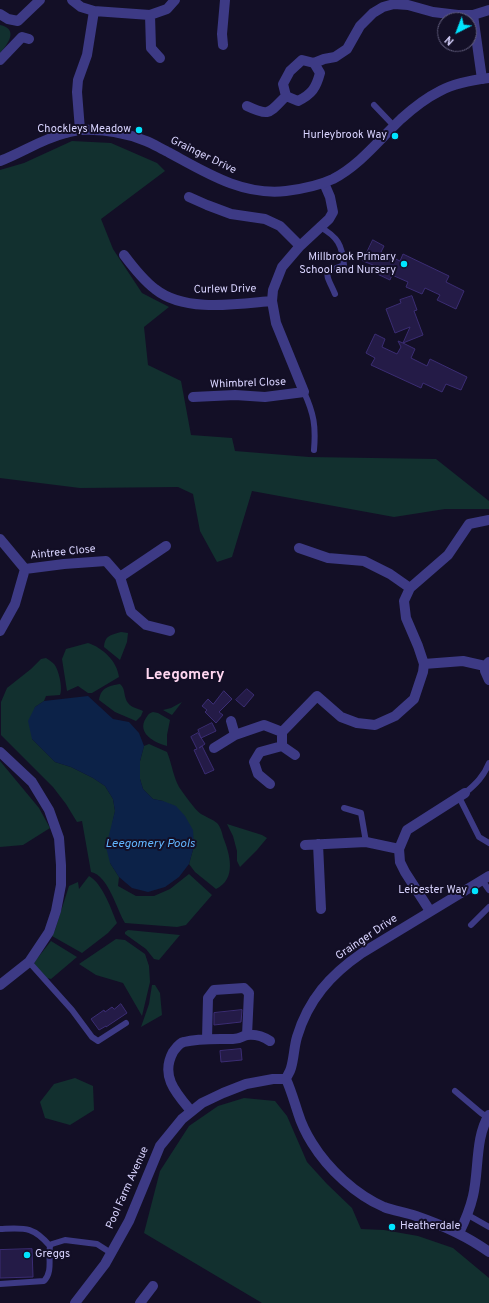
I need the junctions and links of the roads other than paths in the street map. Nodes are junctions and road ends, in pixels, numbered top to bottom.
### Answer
1 (40, 0) edge
2 (72, 0) edge
3 (175, 0) edge
4 (225, 0) edge
5 (394, 2) edge
6 (489, 10) edge
7 (94, 11) junction
8 (437, 13) edge
9 (0, 14) edge
10 (477, 14) edge
11 (150, 15) junction
12 (18, 21) junction
13 (477, 35) edge
14 (223, 46) dead end
15 (160, 58) dead end
16 (0, 60) edge
17 (314, 63) junction
18 (486, 79) edge
19 (286, 96) junction
20 (374, 105) dead end
21 (247, 106) dead end
22 (394, 126) junction
23 (80, 130) junction
24 (0, 162) edge
25 (324, 183) junction
26 (189, 197) dead end
27 (320, 227) junction
28 (300, 246) junction
29 (124, 255) dead end
30 (335, 294) dead end
31 (272, 301) junction
32 (304, 392) junction
33 (193, 397) dead end
34 (314, 450) dead end
35 (489, 520) edge
36 (0, 539) edge
37 (166, 546) dead end
38 (299, 548) dead end
39 (25, 569) junction
40 (120, 577) junction
41 (410, 588) junction
42 (0, 631) edge
43 (170, 631) dead end
44 (424, 664) junction
45 (487, 664) edge
46 (489, 680) edge
47 (231, 721) dead end
48 (282, 732) junction
49 (235, 735) junction
50 (282, 746) junction
51 (214, 748) dead end
52 (0, 752) edge
53 (296, 755) dead end
54 (489, 763) edge
55 (270, 784) dead end
56 (462, 795) junction
57 (344, 808) dead end
58 (366, 842) junction
59 (489, 843) edge
60 (318, 844) junction
61 (305, 845) dead end
62 (399, 849) junction
63 (486, 878) edge
64 (489, 890) edge
65 (489, 907) edge
66 (320, 909) dead end
67 (430, 911) junction
68 (471, 925) dead end
69 (29, 962) junction
70 (0, 985) edge
71 (126, 1023) dead end
72 (247, 1035) junction
73 (207, 1039) junction
74 (270, 1041) dead end
75 (286, 1079) junction
76 (455, 1091) dead end
77 (191, 1111) junction
78 (488, 1116) edge
79 (468, 1215) junction
80 (489, 1227) edge
81 (0, 1229) edge
82 (459, 1233) junction
83 (50, 1246) junction
84 (489, 1252) edge
85 (111, 1253) junction
86 (0, 1284) edge
87 (153, 1286) dead end
88 (141, 1302) edge
89 (75, 1303) edge

1 - 12 street
2 - 7 street
3 - 11 street
4 - 14 street
5 - 8 street
5 - 17 street
6 - 10 street
7 - 11 street
7 - 23 street
9 - 12 street
11 - 15 street
12 - 16 street
13 - 18 street
17 - 19 street
17 - 19 street
18 - 22 street, Grainger Drive
19 - 21 street
20 - 22 lane
22 - 25 street, Grainger Drive
23 - 24 street, Grainger Drive
23 - 25 street, Grainger Drive
25 - 27 street
26 - 28 street
27 - 28 street
27 - 30 lane
28 - 31 street
29 - 31 street, Curlew Drive
31 - 32 street
32 - 33 street, Whimbrel Close
32 - 34 lane
35 - 41 street
36 - 39 street, Aintree Close
37 - 40 street
38 - 41 street
39 - 40 street, Aintree Close
39 - 42 street, Aintree Close
40 - 43 street, Aintree Close
41 - 44 street
44 - 45 street
44 - 48 street
45 - 46 street
47 - 49 street
48 - 49 street
48 - 50 street
49 - 51 street
50 - 53 street
50 - 55 street
52 - 69 street
54 - 56 lane
56 - 59 lane
56 - 62 street
57 - 58 lane
58 - 60 street
58 - 62 street
60 - 61 street
60 - 66 street
62 - 67 street
63 - 64 lane
63 - 67 street, Grainger Drive
65 - 68 lane
67 - 75 street, Grainger Drive
69 - 70 street
69 - 71 lane
72 - 73 street
72 - 73 street
72 - 74 street
73 - 77 street
75 - 77 street, Pool Farm Avenue
75 - 82 street
76 - 78 lane
77 - 85 street, Pool Farm Avenue
78 - 79 street
79 - 80 lane
79 - 82 street
81 - 83 lane
82 - 84 street
83 - 85 lane
83 - 86 lane
85 - 89 street, Pool Farm Avenue
87 - 88 street

